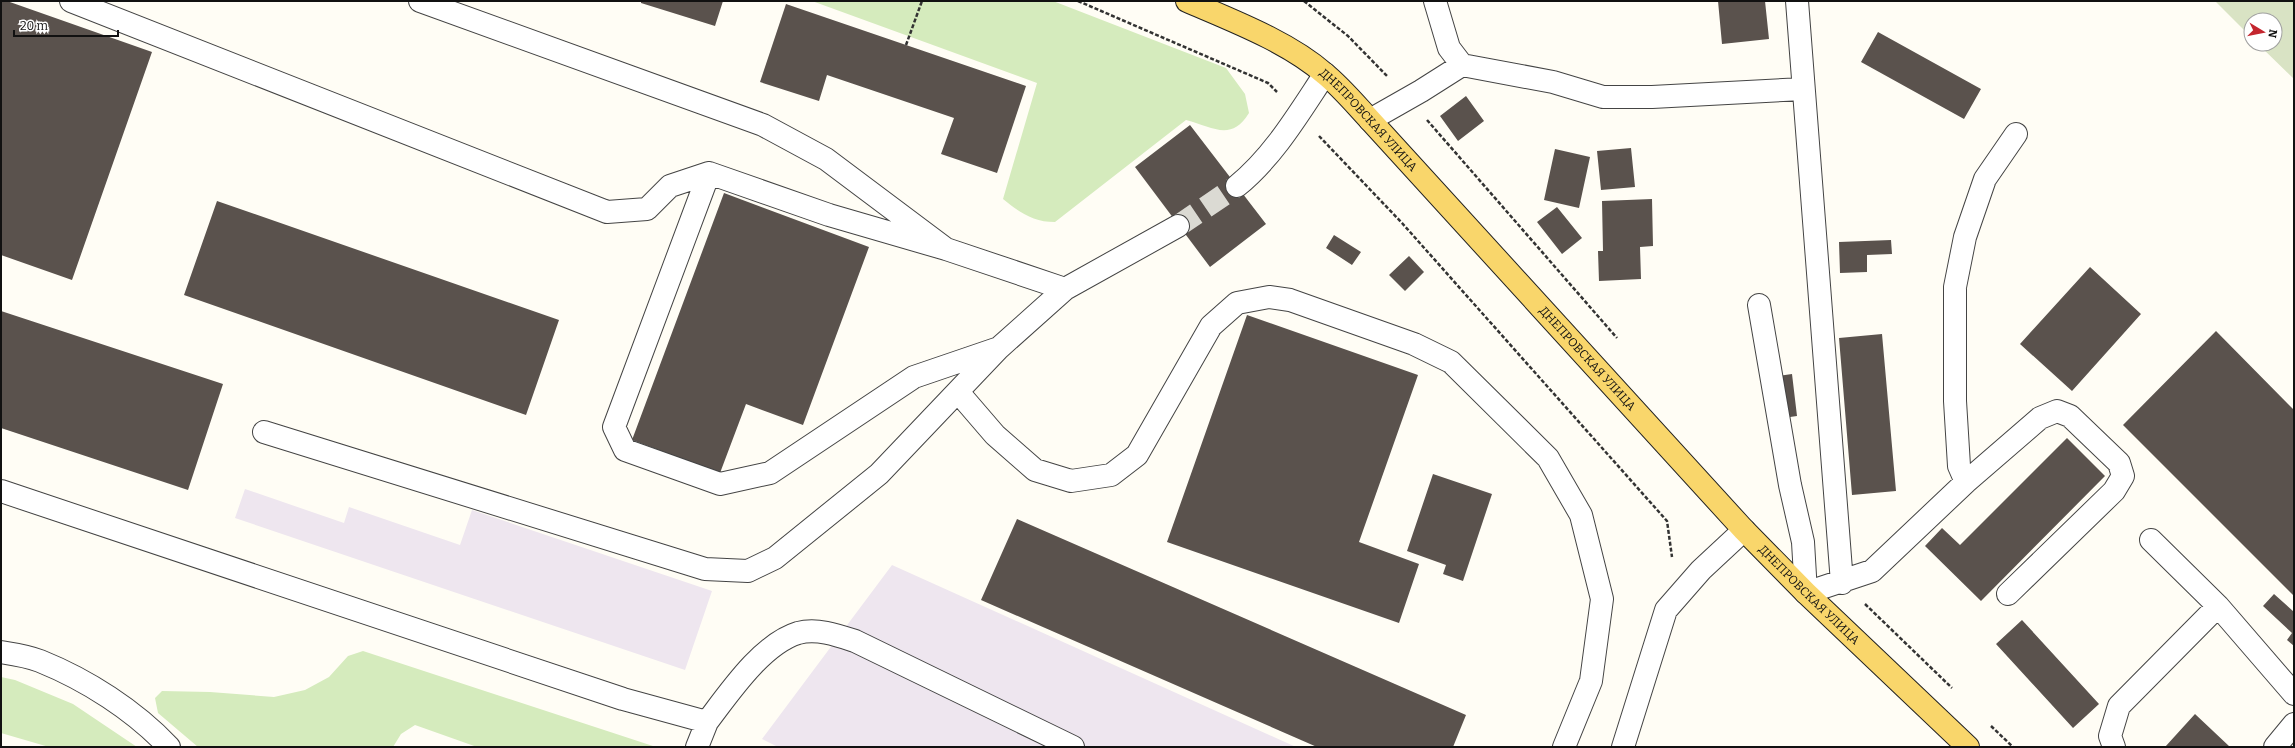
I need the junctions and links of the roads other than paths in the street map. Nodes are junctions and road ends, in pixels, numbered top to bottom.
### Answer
1 (71, 1) edge
2 (420, 1) edge
3 (1187, 1) edge
4 (1435, 1) edge
5 (1797, 1) edge
6 (1462, 65) junction
7 (1325, 74) junction
8 (1803, 89) junction
9 (1370, 120) junction
10 (2016, 134) dead end
11 (709, 173) junction
12 (1237, 186) tunnel mouth
13 (1178, 226) tunnel mouth
14 (946, 249) junction
15 (1065, 289) junction
16 (1759, 305) dead end
17 (999, 348) junction
18 (958, 392) junction
19 (264, 432) dead end
20 (1966, 482) junction
21 (1, 491) edge
22 (1744, 530) junction
23 (2151, 540) dead end
24 (1842, 583) junction
25 (1806, 593) junction
26 (2008, 594) dead end
27 (2218, 606) junction
28 (1, 652) edge
29 (2294, 694) edge
30 (707, 722) junction
31 (2294, 724) edge
32 (169, 747) edge
33 (697, 747) edge
34 (1073, 747) edge
35 (1564, 747) edge
36 (1623, 747) edge
37 (1968, 747) edge
38 (2114, 747) edge
39 (2275, 747) edge

1 - 11 lane
2 - 14 lane
3 - 7 main road, ДНЕПРОВСКАЯ УЛИЦА
4 - 6 lane
5 - 8 lane
6 - 8 lane
6 - 9 lane
7 - 9 main road, ДНЕПРОВСКАЯ УЛИЦА
7 - 12 lane
8 - 24 lane
9 - 22 main road, ДНЕПРОВСКАЯ УЛИЦА
10 - 20 lane
11 - 14 lane
11 - 17 lane
13 - 15 lane
14 - 15 lane
15 - 17 lane
16 - 25 lane
17 - 18 lane
18 - 19 lane
18 - 35 lane
20 - 24 lane
20 - 26 lane
21 - 30 lane
22 - 25 main road, ДНЕПРОВСКАЯ УЛИЦА
22 - 36 lane
23 - 27 lane
24 - 25 lane
25 - 37 main road, ДНЕПРОВСКАЯ УЛИЦА
27 - 29 lane
27 - 38 lane
28 - 32 lane
30 - 33 lane
30 - 34 lane
31 - 39 lane

